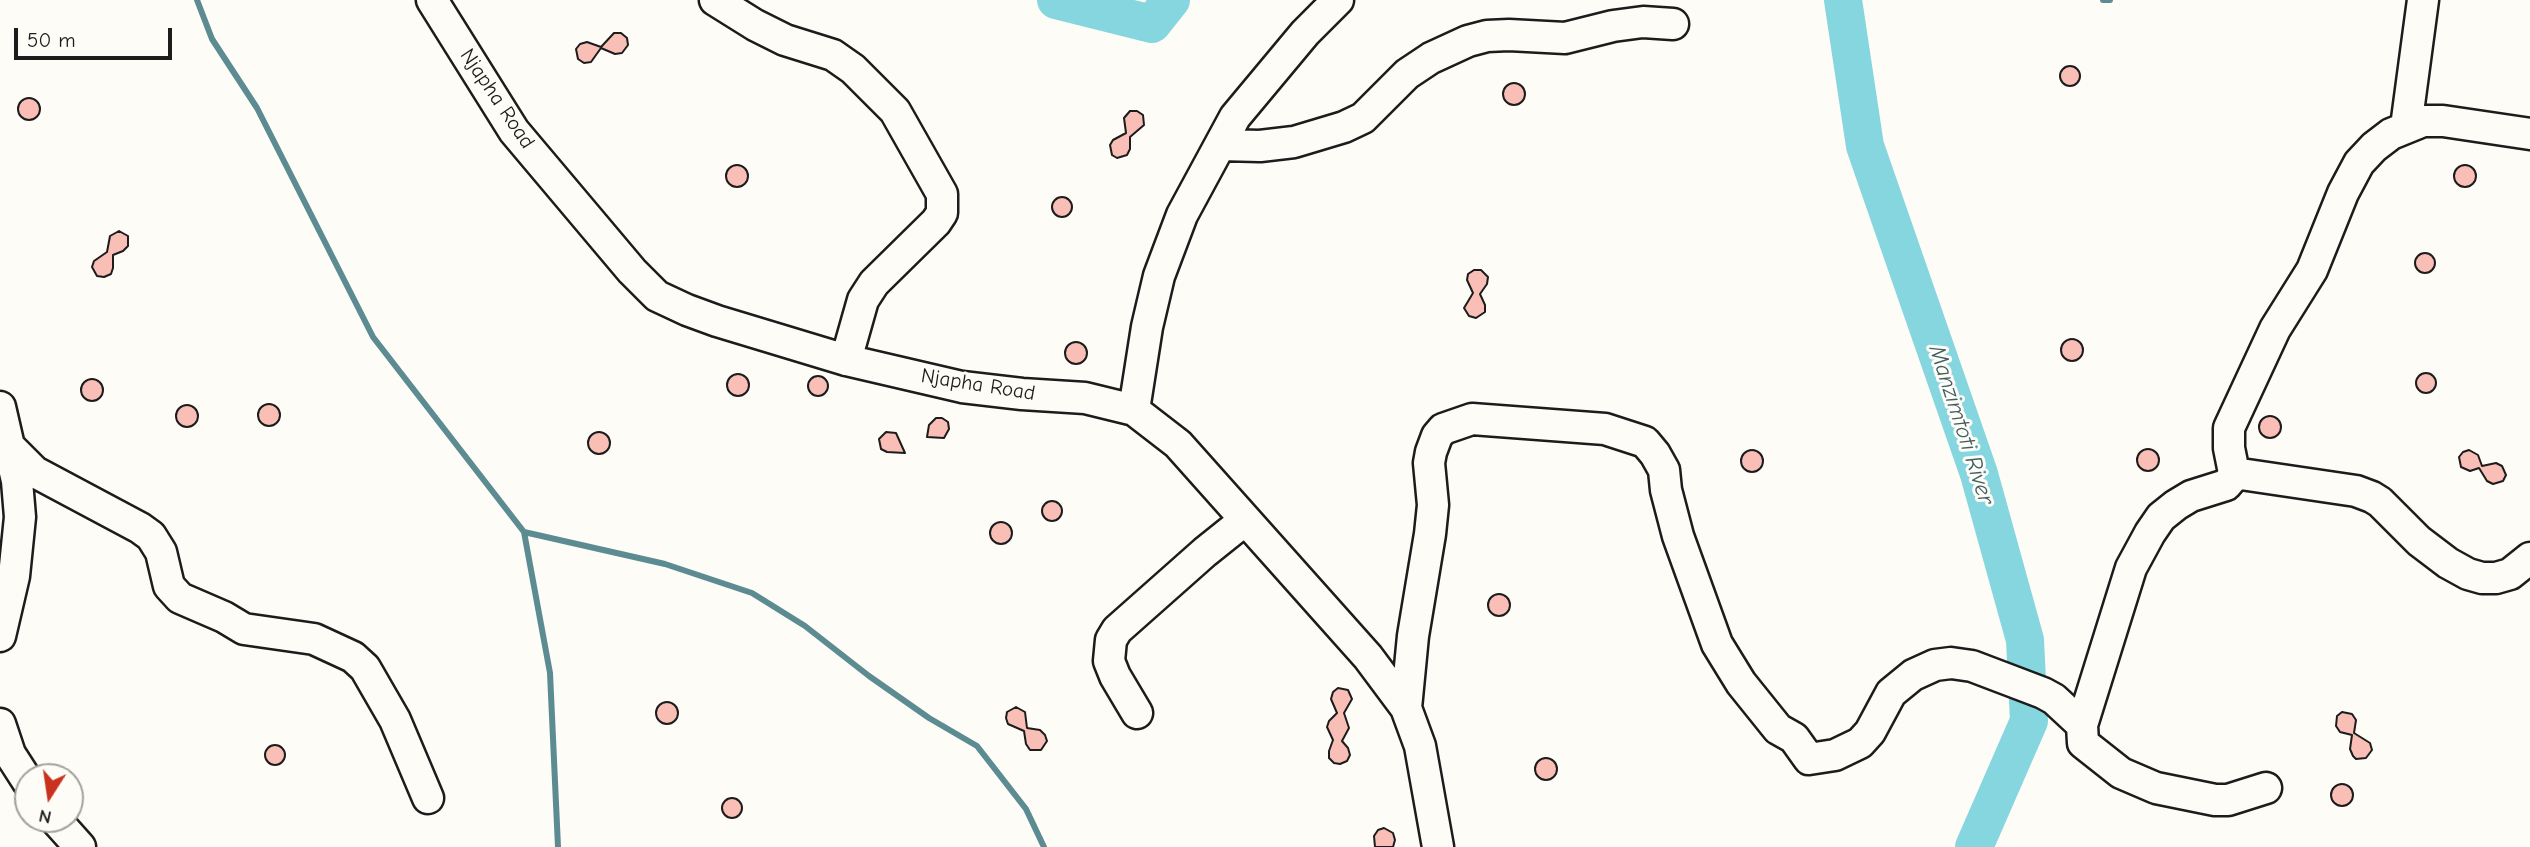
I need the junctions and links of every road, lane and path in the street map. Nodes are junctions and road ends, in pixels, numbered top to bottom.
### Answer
1 (432, 0) edge
2 (715, 0) edge
3 (1338, 0) edge
4 (2423, 0) edge
5 (1673, 24) dead end
6 (2406, 127) junction
7 (2530, 134) edge
8 (1220, 145) junction
9 (846, 359) junction
10 (0, 407) edge
11 (1135, 410) junction
12 (9, 446) junction
13 (2234, 473) junction
14 (1245, 520) junction
15 (2530, 558) edge
16 (0, 636) edge
17 (1406, 709) junction
18 (1136, 713) dead end
19 (0, 724) edge
20 (2082, 725) junction
21 (16, 763) edge
22 (2266, 788) dead end
23 (428, 798) dead end
24 (68, 833) edge
25 (80, 847) edge
26 (1438, 847) edge

1 - 9 street, Njapha Road
2 - 9 street
3 - 8 street
4 - 6 street
5 - 8 street
6 - 7 street
6 - 13 street
8 - 11 street
9 - 11 street, Njapha Road
10 - 12 street
11 - 14 street, Njapha Road
12 - 16 street
12 - 23 street
13 - 15 street
13 - 20 street
14 - 17 street, Njapha Road
14 - 18 street
17 - 20 street
17 - 26 street, Njapha Road
19 - 21 street
20 - 22 street
24 - 25 street

